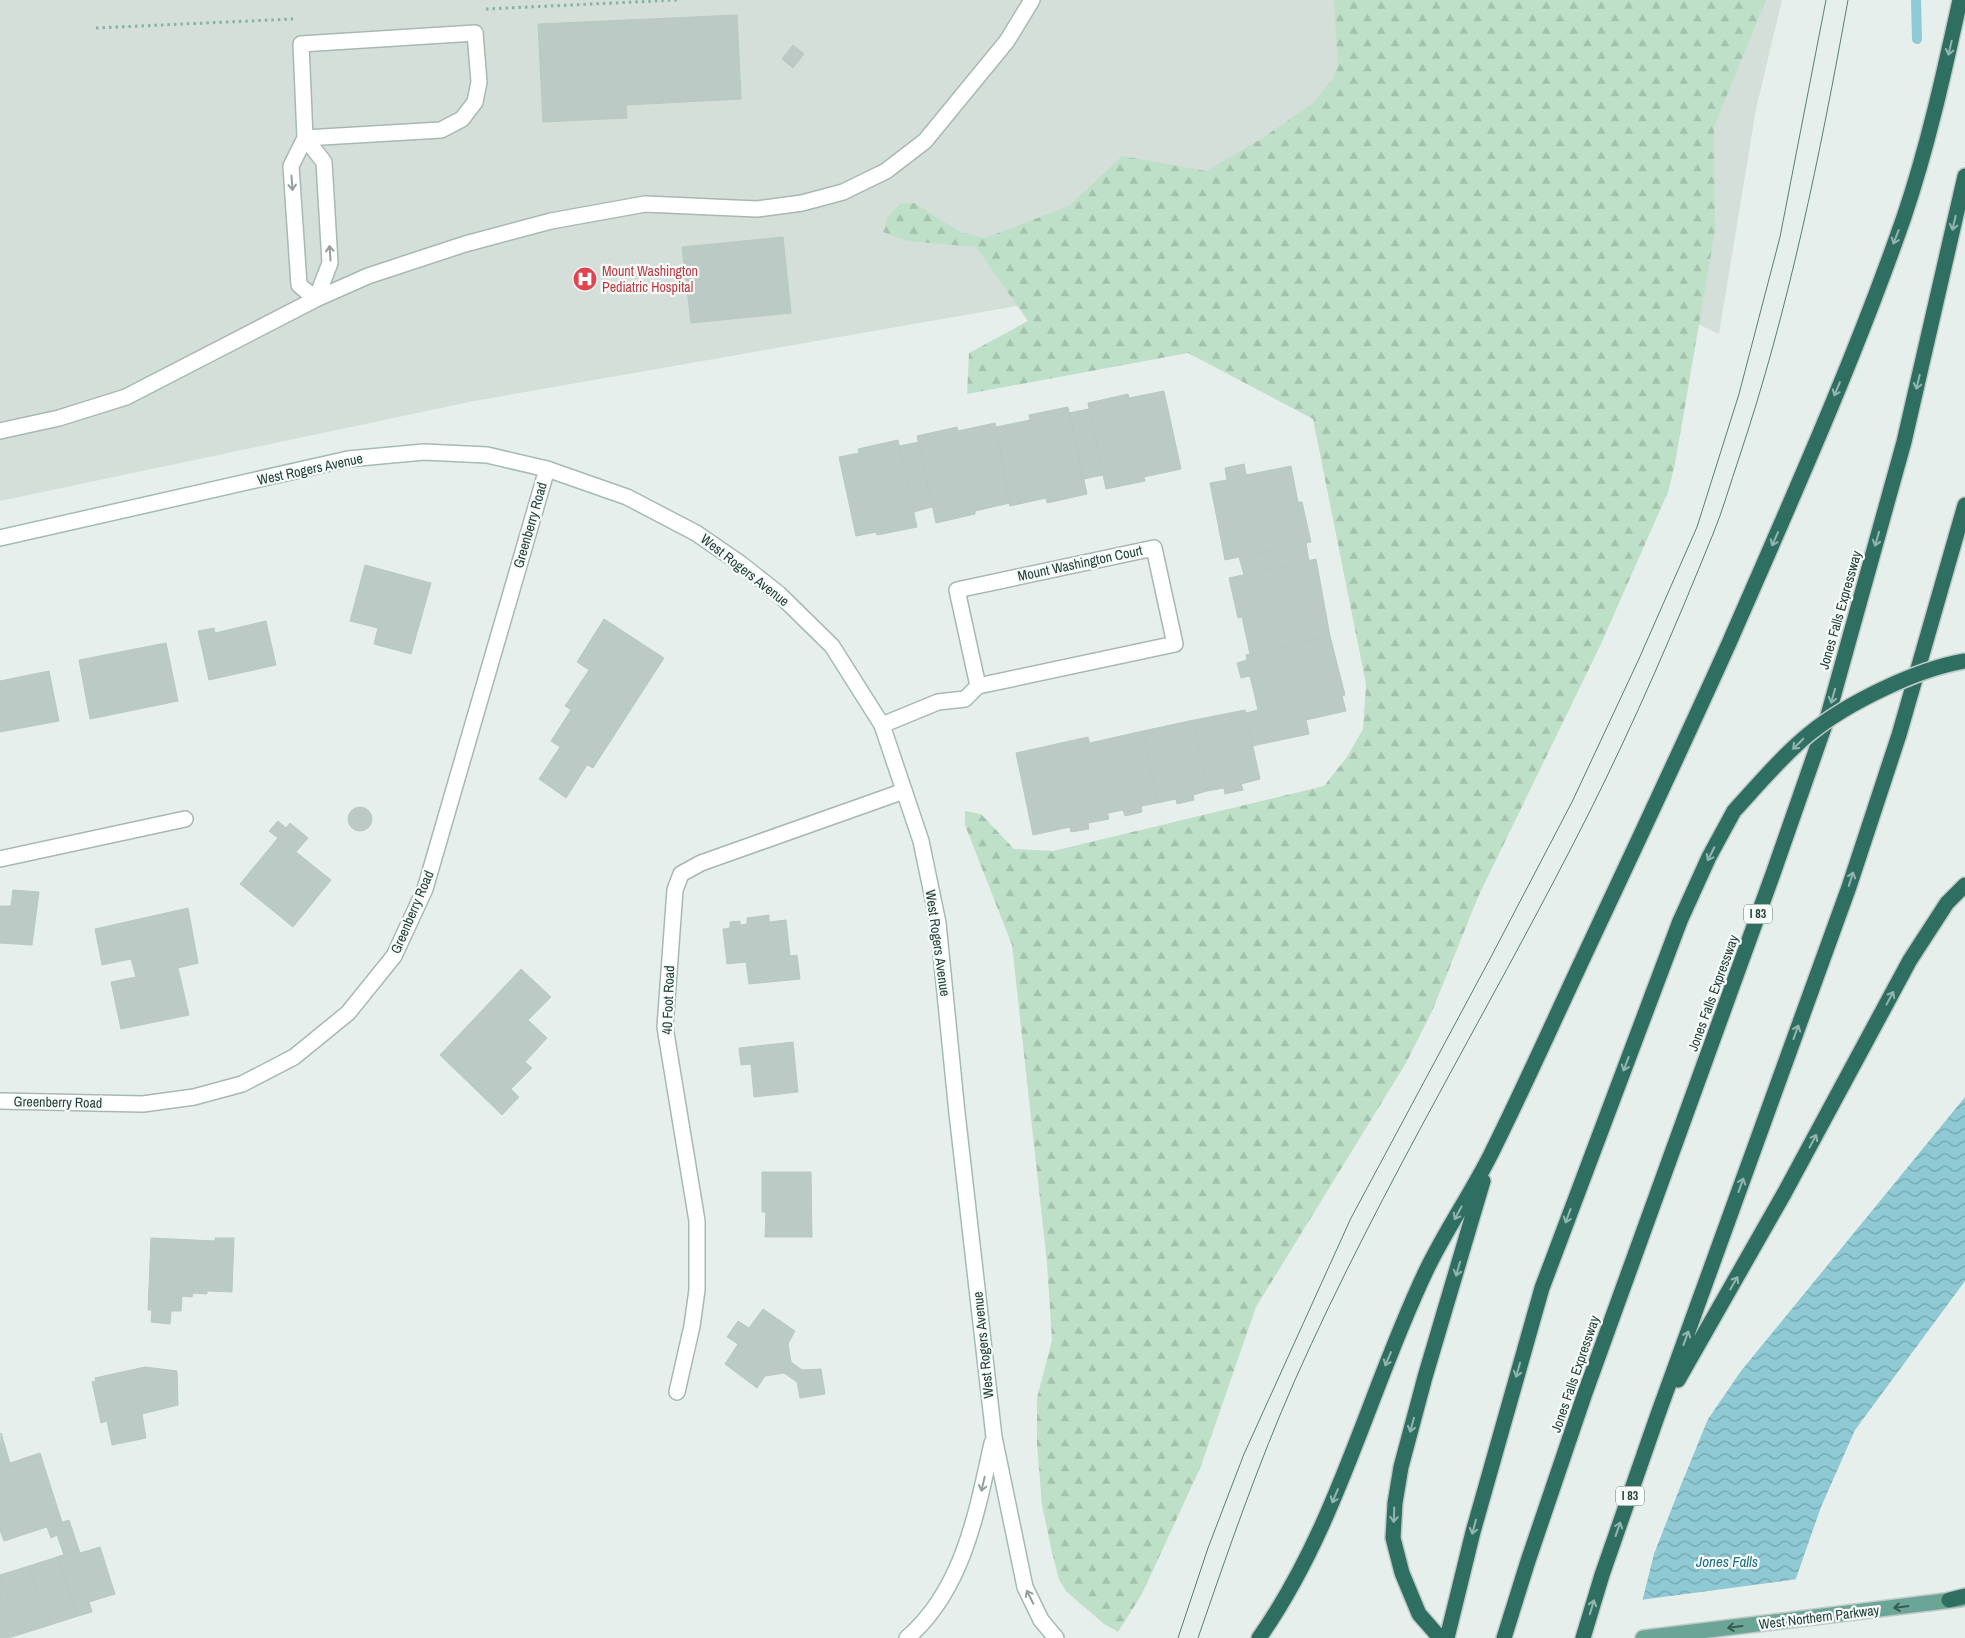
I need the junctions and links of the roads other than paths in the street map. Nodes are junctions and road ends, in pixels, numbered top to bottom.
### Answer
1 (1032, 0) edge
2 (1960, 0) edge
3 (305, 138) junction
4 (1965, 176) edge
5 (316, 299) junction
6 (0, 431) edge
7 (546, 469) junction
8 (1965, 505) edge
9 (0, 538) edge
10 (1965, 661) edge
11 (978, 686) junction
12 (882, 725) junction
13 (904, 791) junction
14 (185, 819) dead end
15 (0, 859) edge
16 (1965, 885) edge
17 (0, 1101) edge
18 (1490, 1155) junction
19 (677, 1392) dead end
20 (1657, 1416) junction
21 (994, 1437) junction
22 (1965, 1598) edge
23 (1948, 1600) joint
24 (907, 1638) edge
25 (1056, 1638) edge
26 (1258, 1638) edge
27 (1440, 1638) edge
28 (1447, 1638) edge
29 (1504, 1638) edge
30 (1583, 1638) edge
31 (1643, 1638) edge

1 - 5 street
2 -> 18 highway
3 - 3 street
5 -> 3 street
3 -> 5 street
4 -> 29 highway, Jones Falls Expressway / I 83
5 - 6 street
7 - 9 street, West Rogers Avenue
7 - 12 street, West Rogers Avenue
7 - 17 street, Greenberry Road
20 -> 8 highway, I 83
10 -> 28 highway, bridge
11 - 11 street, Mount Washington Court
11 - 12 street, Mount Washington Court
12 - 13 street, West Rogers Avenue
13 - 19 street, 40 Foot Road
13 - 21 street, West Rogers Avenue
14 - 15 street
20 -> 16 highway
18 -> 26 highway
18 -> 27 highway
30 -> 20 highway, I 83
21 -> 24 street, West Rogers Avenue
25 -> 21 street, West Rogers Avenue
22 - 23 highway
23 -> 31 main road, West Northern Parkway

